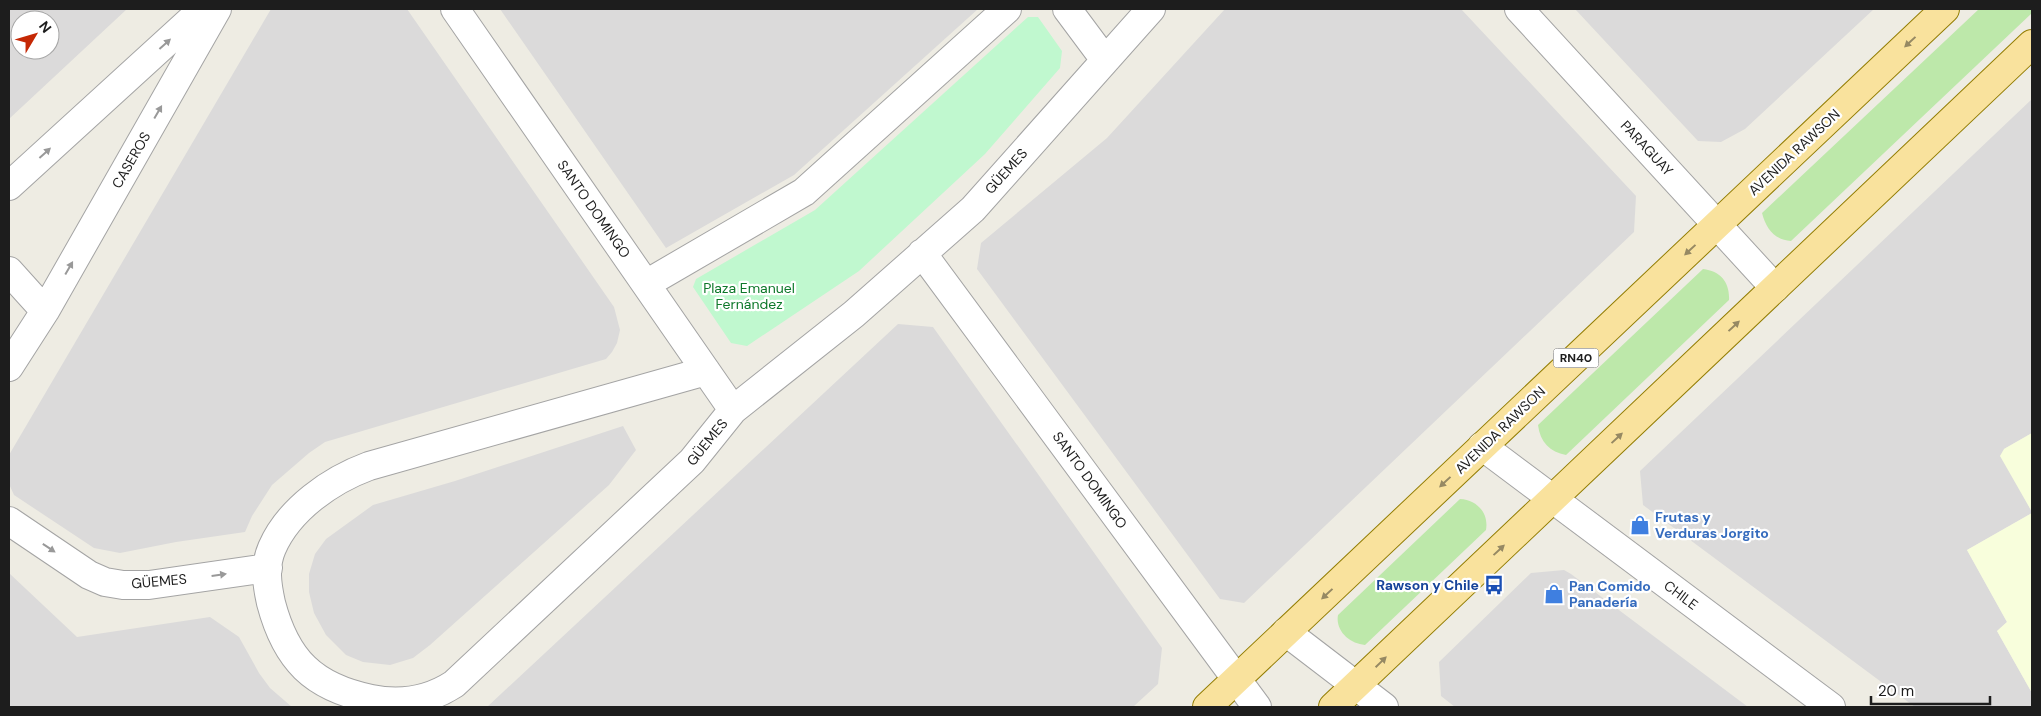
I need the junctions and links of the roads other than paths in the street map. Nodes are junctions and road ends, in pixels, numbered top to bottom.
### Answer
1 (203, 9) edge
2 (217, 9) edge
3 (455, 9) edge
4 (1007, 9) edge
5 (1067, 9) edge
6 (1151, 9) edge
7 (1519, 9) edge
8 (1945, 9) edge
9 (2032, 44) edge
10 (1105, 60) junction
11 (9, 186) edge
12 (1717, 224) junction
13 (922, 253) junction
14 (9, 271) edge
15 (646, 284) junction
16 (1775, 288) junction
17 (45, 310) junction
18 (9, 367) edge
19 (706, 371) junction
20 (733, 410) junction
21 (1482, 446) junction
22 (1552, 499) junction
23 (9, 521) edge
24 (268, 568) junction
25 (1286, 632) junction
26 (1236, 679) junction
27 (1356, 686) junction
28 (1207, 707) edge
29 (1257, 707) edge
30 (1332, 707) edge
31 (1384, 707) edge
32 (1831, 707) edge

11 -> 1 street
17 -> 2 street, CASEROS
3 - 15 street, SANTO DOMINGO
4 - 15 street
5 - 10 street
6 - 10 street, GÜEMES
7 - 12 street, PARAGUAY
8 -> 12 main road, AVENIDA RAWSON / RN40
9 - 16 main road
10 - 13 street, GÜEMES
12 - 16 street, PARAGUAY
12 -> 21 main road, AVENIDA RAWSON / RN40
13 - 20 street, GÜEMES
13 - 26 street, SANTO DOMINGO
14 - 17 street
15 - 19 street, SANTO DOMINGO
22 -> 16 main road
17 - 18 street, CASEROS
19 - 20 street, SANTO DOMINGO
19 - 24 street, GÜEMES
20 - 24 street, GÜEMES
21 - 22 street, CHILE
21 -> 25 main road, AVENIDA RAWSON / RN40
27 -> 22 main road
22 - 32 street, CHILE
23 -> 24 street, GÜEMES
25 - 26 main road, AVENIDA RAWSON / RN40
25 - 27 street
26 - 28 main road, AVENIDA RAWSON / RN40
26 - 29 street, SANTO DOMINGO
27 - 30 main road
27 - 31 street

